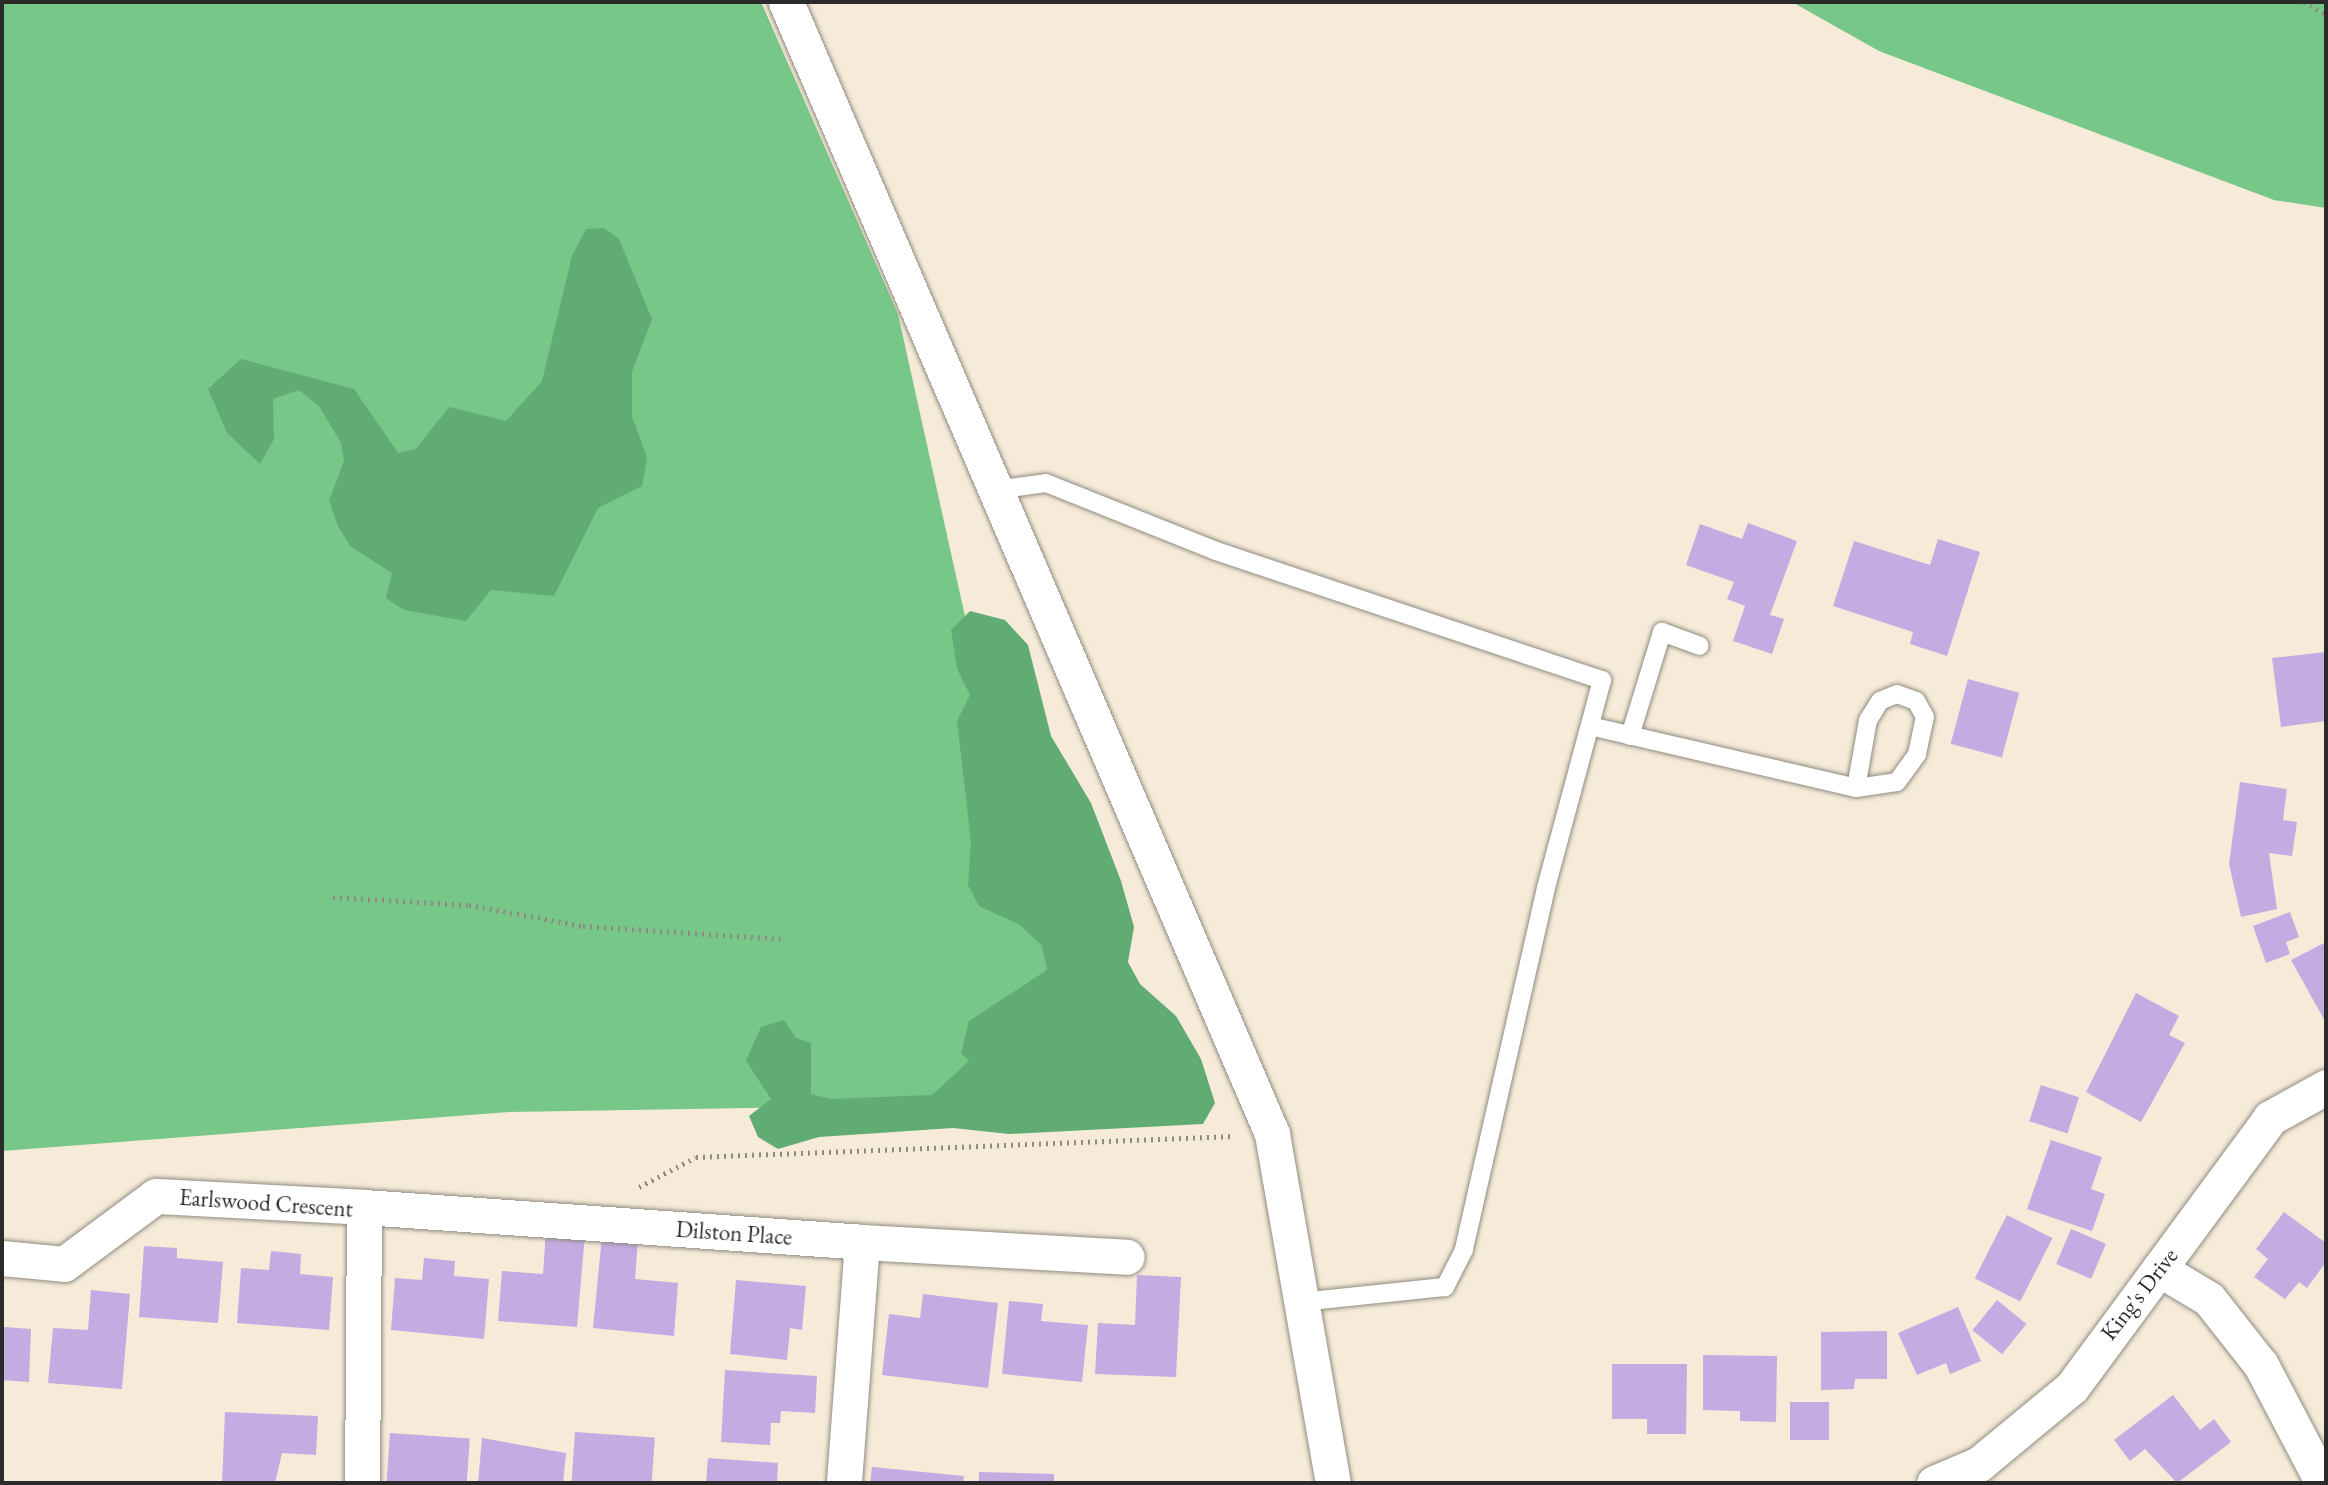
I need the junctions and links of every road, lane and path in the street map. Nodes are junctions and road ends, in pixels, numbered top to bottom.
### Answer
1 (786, 2) edge
2 (2304, 2) edge
3 (2326, 14) edge
4 (995, 490) junction
5 (1700, 646) dead end
6 (1590, 726) junction
7 (1630, 736) junction
8 (1856, 788) junction
9 (333, 897) dead end
10 (783, 939) dead end
11 (2326, 1087) edge
12 (1272, 1134) junction
13 (631, 1186) dead end
14 (364, 1207) junction
15 (862, 1242) junction
16 (1127, 1257) dead end
17 (2, 1258) edge
18 (2159, 1269) junction
19 (1300, 1302) junction
20 (362, 1483) edge
21 (844, 1483) edge
22 (1333, 1483) edge
23 (1934, 1483) edge
24 (2323, 1483) edge

1 - 4 street
2 - 3 path
4 - 6 lane
4 - 12 street
5 - 7 lane
6 - 7 lane
6 - 19 lane
7 - 8 lane
8 - 8 lane
9 - 10 path
11 - 18 street, King's Drive
12 - 13 path
12 - 19 street
14 - 15 street, Dilston Place
14 - 17 street, Earlswood Crescent
14 - 20 street, Earlswood Crescent
15 - 16 street, Dilston Place
15 - 21 street
18 - 23 street, King's Drive
18 - 24 street
19 - 22 street

